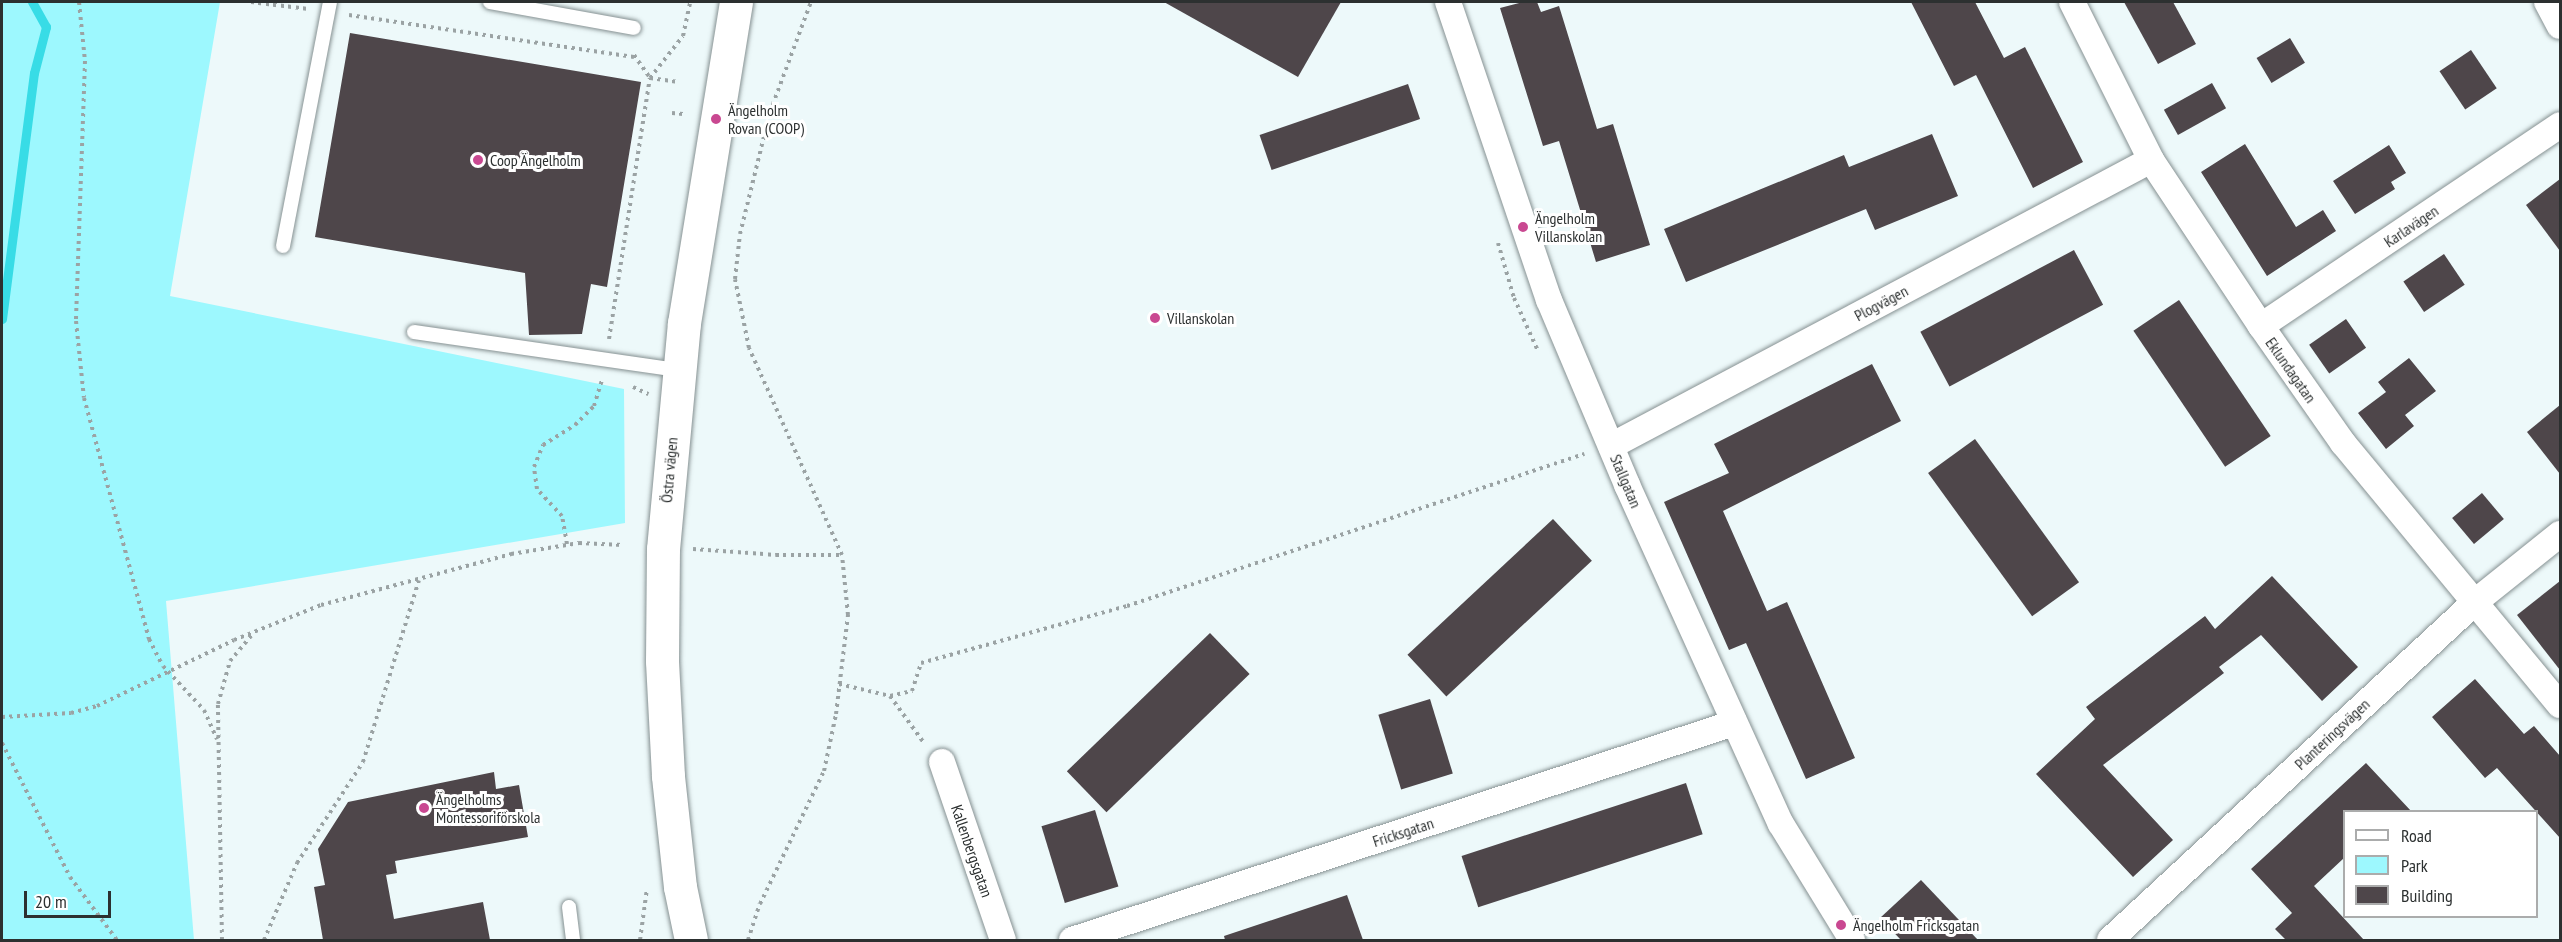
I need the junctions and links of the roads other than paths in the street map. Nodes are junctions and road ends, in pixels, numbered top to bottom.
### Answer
1 (490, 2) edge
2 (736, 2) edge
3 (1448, 2) edge
4 (2072, 2) edge
5 (2547, 2) edge
6 (328, 7) edge
7 (2560, 26) edge
8 (634, 28) road end
9 (2560, 125) edge
10 (2151, 160) junction
11 (283, 246) dead end
12 (2261, 326) junction
13 (414, 332) dead end
14 (678, 370) junction
15 (1611, 446) junction
16 (2560, 534) edge
17 (2475, 602) junction
18 (2560, 705) edge
19 (1734, 723) junction
20 (942, 762) road end
21 (569, 908) dead end
22 (573, 940) edge
23 (691, 940) edge
24 (1003, 940) edge
25 (1072, 940) edge
26 (1852, 940) edge
27 (2110, 940) edge

1 - 8 lane
2 - 14 main road, Östra vägen
3 - 15 street, Stallgatan
4 - 10 street, Eklundagatan
5 - 7 street
6 - 11 lane
9 - 12 street, Karlavägen
10 - 12 street, Eklundagatan
10 - 15 street, Plogvägen
12 - 17 street, Eklundagatan
13 - 14 lane
14 - 23 main road, Östra vägen
15 - 19 street, Stallgatan
16 - 17 street, Planteringsvägen
17 - 18 street, Eklundagatan
17 - 27 street, Planteringsvägen
19 - 25 street, Fricksgatan
19 - 26 street, Stallgatan
20 - 24 street, Kallenbergsgatan
21 - 22 lane

